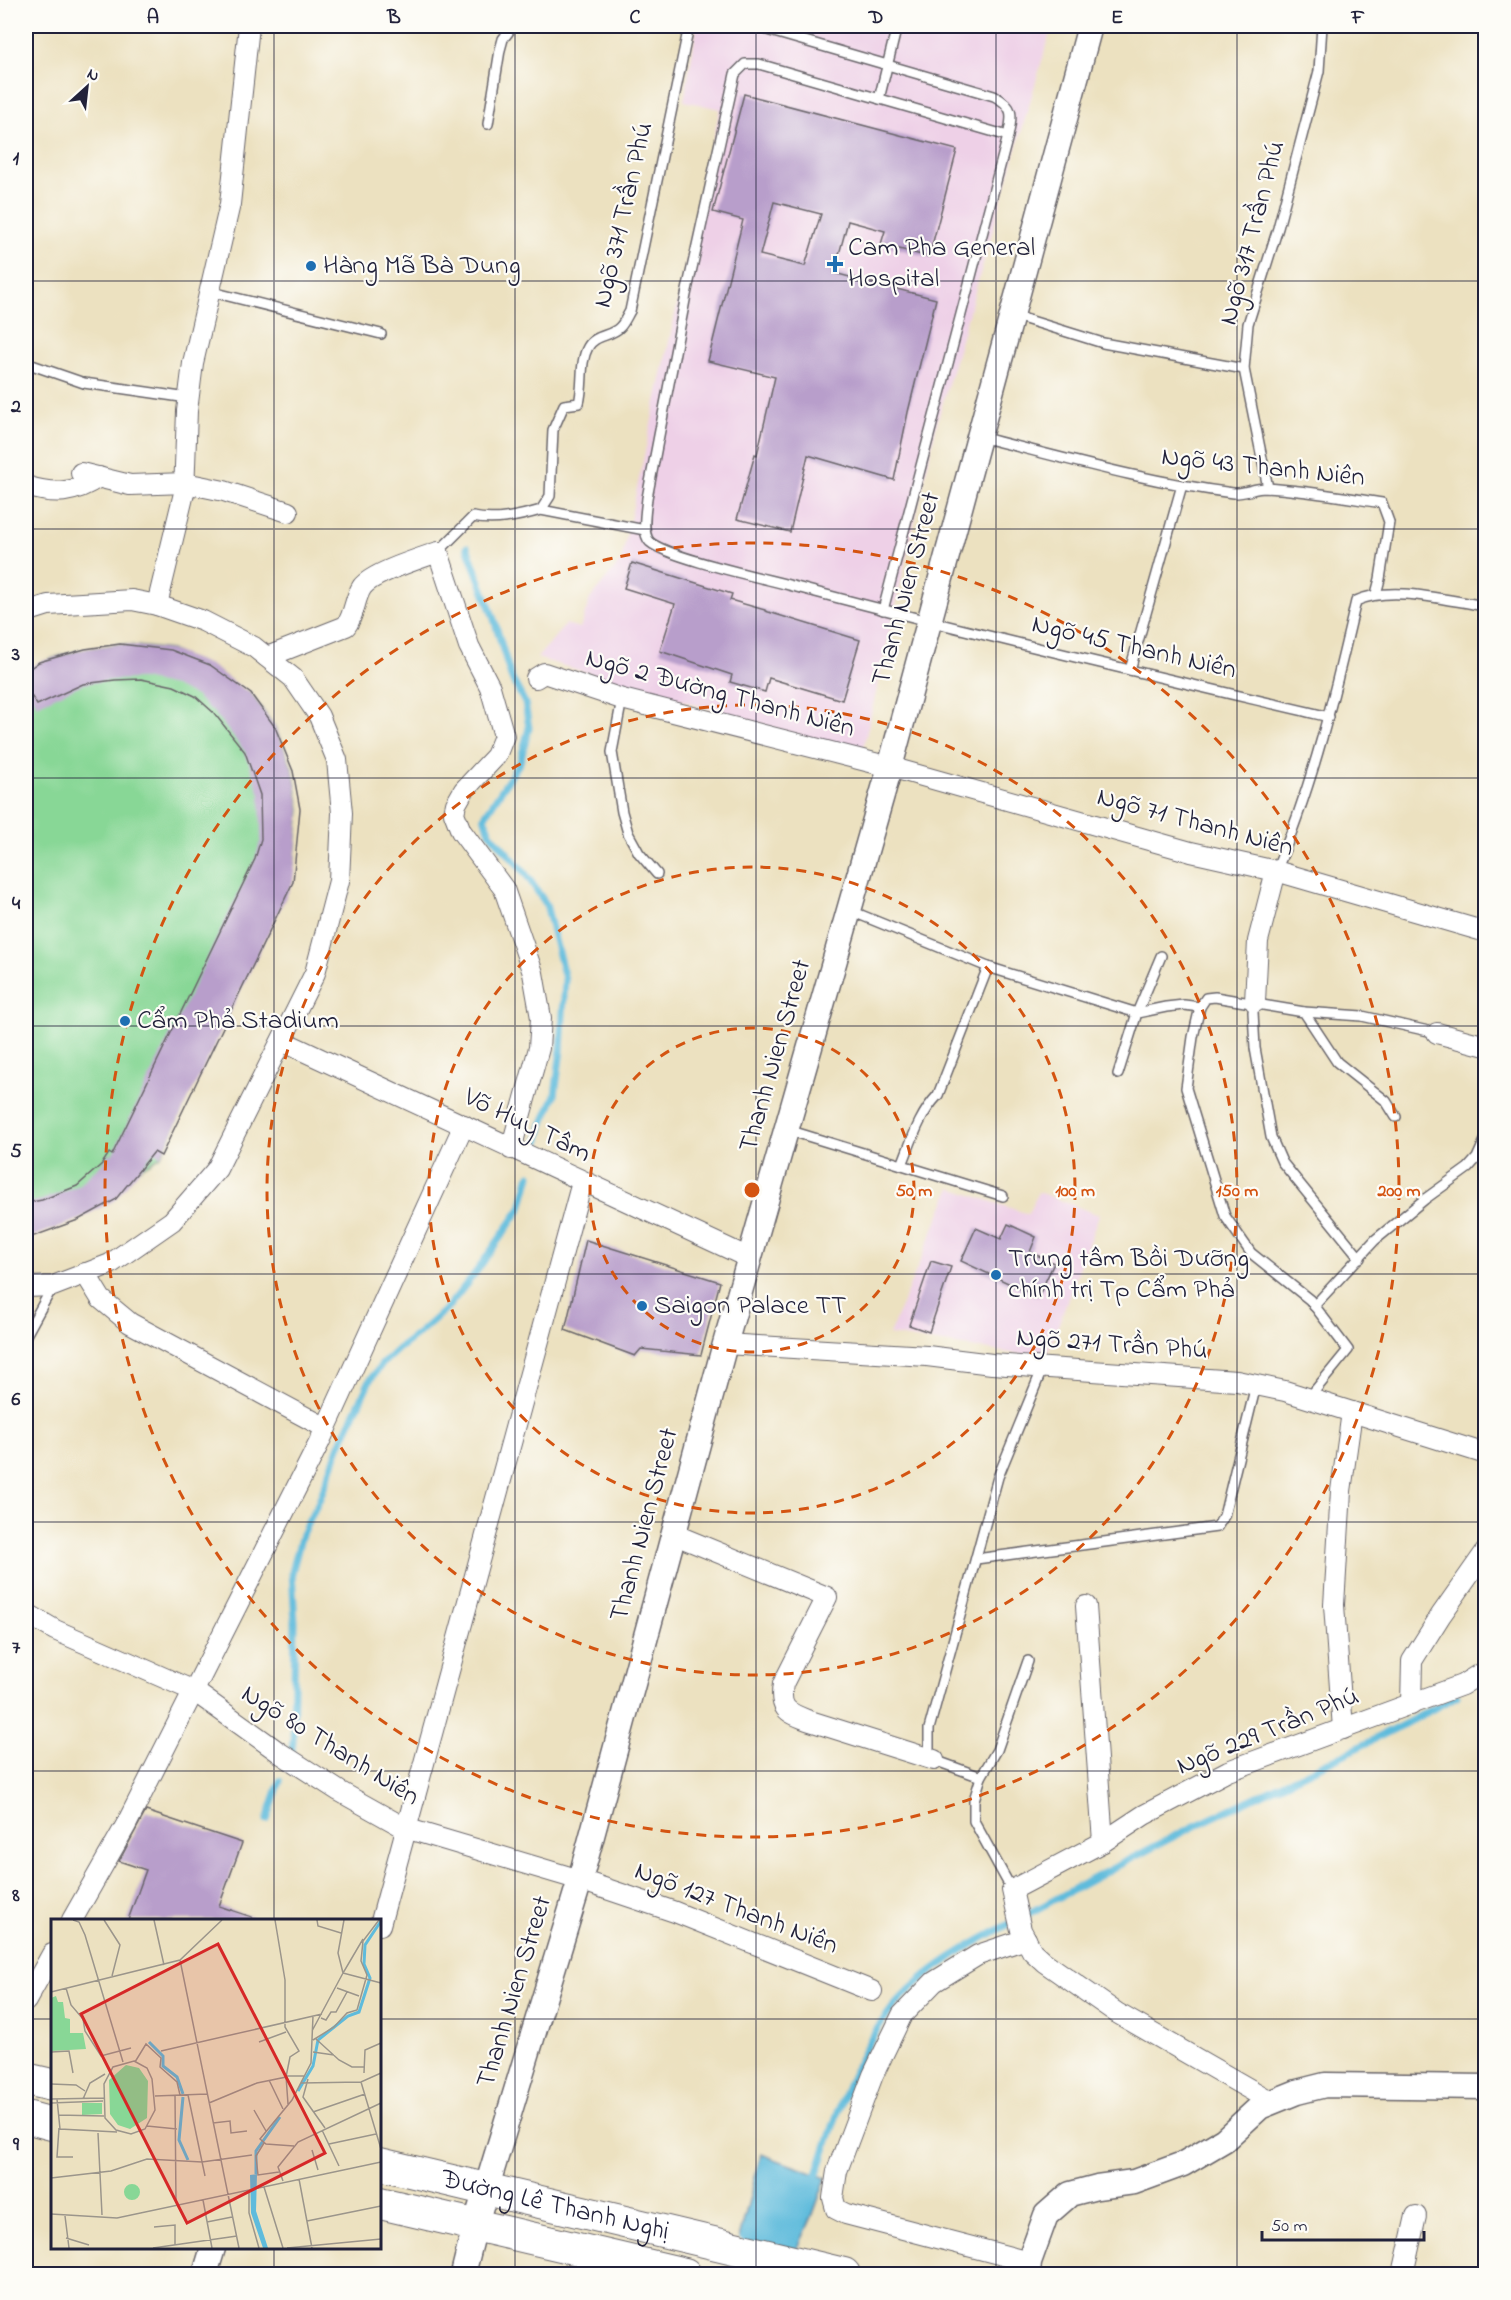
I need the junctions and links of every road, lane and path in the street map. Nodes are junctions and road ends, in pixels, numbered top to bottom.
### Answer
1 (249, 26) edge
2 (513, 26) edge
3 (689, 26) edge
4 (897, 26) edge
5 (1090, 26) edge
6 (1322, 26) edge
7 (767, 30) dead end
8 (887, 65) junction
9 (879, 99) junction
10 (488, 124) dead end
11 (1008, 136) junction
12 (208, 291) junction
13 (1012, 315) junction
14 (381, 334) dead end
15 (26, 363) edge
16 (1244, 369) junction
17 (188, 398) junction
18 (980, 437) junction
19 (185, 483) junction
20 (1182, 485) junction
21 (26, 486) edge
22 (1269, 488) junction
23 (541, 510) junction
24 (288, 512) dead end
25 (645, 530) junction
26 (438, 552) junction
27 (1376, 594) junction
28 (157, 606) junction
29 (1485, 606) edge
30 (883, 610) junction
31 (26, 612) edge
32 (929, 622) junction
33 (267, 657) junction
34 (1130, 670) junction
35 (536, 678) dead end
36 (622, 699) junction
37 (1329, 717) junction
38 (891, 767) junction
39 (1276, 871) junction
40 (657, 874) dead end
41 (849, 910) junction
42 (1485, 932) edge
43 (1161, 956) dead end
44 (988, 967) junction
45 (1255, 1002) junction
46 (1200, 1007) junction
47 (1304, 1012) junction
48 (1137, 1013) junction
49 (1437, 1033) joint
50 (282, 1041) junction
51 (1485, 1046) edge
52 (1118, 1074) dead end
53 (1396, 1117) dead end
54 (464, 1125) junction
55 (786, 1129) junction
56 (1485, 1138) edge
57 (511, 1149) junction
58 (902, 1165) junction
59 (582, 1182) junction
60 (1003, 1196) dead end
61 (749, 1258) junction
62 (1360, 1258) junction
63 (85, 1273) junction
64 (26, 1287) edge
65 (53, 1287) junction
66 (1314, 1306) junction
67 (26, 1335) edge
68 (725, 1344) junction
69 (1043, 1367) junction
70 (1256, 1385) junction
71 (1308, 1398) junction
72 (1352, 1412) junction
73 (326, 1428) junction
74 (1485, 1454) edge
75 (673, 1534) junction
76 (1485, 1551) edge
77 (976, 1559) junction
78 (1086, 1606) dead end
79 (26, 1613) edge
80 (1028, 1661) dead end
81 (1485, 1670) edge
82 (194, 1691) junction
83 (1411, 1705) junction
84 (1343, 1729) junction
85 (934, 1760) junction
86 (981, 1777) junction
87 (405, 1828) junction
88 (1103, 1842) junction
89 (580, 1880) junction
90 (1014, 1898) junction
91 (73, 1919) edge
92 (381, 1921) edge
93 (1023, 1934) junction
94 (51, 1956) edge
95 (872, 1991) dead end
96 (26, 2001) edge
97 (26, 2079) edge
98 (51, 2085) edge
99 (1485, 2087) edge
100 (1272, 2102) junction
101 (26, 2117) edge
102 (51, 2124) edge
103 (381, 2164) edge
104 (486, 2189) junction
105 (381, 2203) edge
106 (1416, 2216) dead end
107 (475, 2226) junction
108 (212, 2249) edge
109 (1028, 2268) edge
110 (205, 2274) edge
111 (463, 2274) edge
112 (685, 2274) edge
113 (844, 2274) edge
114 (1403, 2274) edge

1 - 12 street
2 - 10 lane
3 - 23 lane, Ngõ 371 Trần Phú
4 - 8 lane
5 - 13 street, Thanh Nien Street
6 - 16 lane, Ngõ 317 Trần Phú
7 - 8 lane
8 - 9 lane
8 - 11 lane
9 - 11 lane
9 - 25 lane
11 - 30 lane
12 - 14 lane
12 - 17 street
13 - 16 lane
13 - 18 street, Thanh Nien Street
15 - 17 lane
16 - 22 lane, Ngõ 317 Trần Phú
17 - 19 street
18 - 20 lane, Ngõ 43 Thanh Niên
18 - 32 street, Thanh Nien Street
19 - 21 street
19 - 24 street
19 - 28 street
20 - 22 lane, Ngõ 43 Thanh Niên
20 - 34 lane
22 - 27 lane, Ngõ 43 Thanh Niên
23 - 25 lane
23 - 26 lane
25 - 30 lane, Ngõ 45 Thanh Niên
26 - 33 street
26 - 57 street
27 - 29 lane
27 - 37 lane
28 - 31 street
28 - 33 street
30 - 32 lane, Ngõ 45 Thanh Niên
32 - 34 lane, Ngõ 45 Thanh Niên
32 - 38 street, Thanh Nien Street
33 - 50 street
34 - 37 lane, Ngõ 45 Thanh Niên
35 - 36 street, Ngõ 2 Đường Thanh Niên
36 - 38 street, Ngõ 2 Đường Thanh Niên
36 - 40 lane
37 - 39 lane
38 - 39 street, Ngõ 71 Thanh Niên
38 - 41 street, Thanh Nien Street
39 - 42 street, Ngõ 71 Thanh Niên
39 - 45 street
41 - 44 lane
41 - 55 street, Thanh Nien Street
43 - 48 lane
44 - 48 lane
44 - 58 lane
45 - 46 lane
45 - 47 lane
45 - 62 lane
46 - 48 lane
46 - 66 lane
47 - 49 lane
47 - 53 lane
48 - 52 lane
49 - 51 street
50 - 54 street, Võ Huy Tâm
50 - 63 street
54 - 57 street, Võ Huy Tâm
54 - 73 street
55 - 58 lane
55 - 61 street, Thanh Nien Street
56 - 62 lane
57 - 59 street, Võ Huy Tâm
58 - 60 lane
59 - 61 street, Võ Huy Tâm
59 - 87 street
61 - 68 street, Thanh Nien Street
62 - 66 lane
63 - 65 street
63 - 73 street
64 - 65 street
65 - 67 lane
66 - 71 lane
68 - 69 street, Ngõ 271 Trần Phú
68 - 75 street, Thanh Nien Street
69 - 70 street, Ngõ 271 Trần Phú
69 - 77 lane
70 - 71 street, Ngõ 271 Trần Phú
70 - 77 lane
71 - 72 street, Ngõ 271 Trần Phú
72 - 74 street, Ngõ 271 Trần Phú
72 - 84 street
73 - 82 street
75 - 85 street
75 - 89 street, Thanh Nien Street
76 - 83 street
77 - 85 lane
78 - 88 street
79 - 82 street, Ngõ 80 Thanh Niên
80 - 86 lane
81 - 83 street, Ngõ 229 Trần Phú
82 - 87 street, Ngõ 80 Thanh Niên
82 - 91 street
83 - 84 street, Ngõ 229 Trần Phú
84 - 88 street, Ngõ 229 Trần Phú
85 - 86 lane
86 - 90 lane
87 - 89 street, Ngõ 80 Thanh Niên
87 - 92 street
88 - 90 street, Ngõ 229 Trần Phú
89 - 95 street, Ngõ 127 Thanh Niên
89 - 104 street, Thanh Nien Street
90 - 93 street
93 - 100 street
93 - 109 street
94 - 96 street
97 - 98 highway
99 - 100 street
100 - 109 street
101 - 102 highway
103 - 104 highway, Đường Lê Thanh Nghị
104 - 107 street, Thanh Nien Street
104 - 113 highway, Đường Lê Thanh Nghị
105 - 107 highway, Đường Lê Thanh Nghị
106 - 114 street
107 - 111 street, Thanh Nien Street
107 - 112 highway, Đường Lê Thanh Nghị
108 - 110 street

